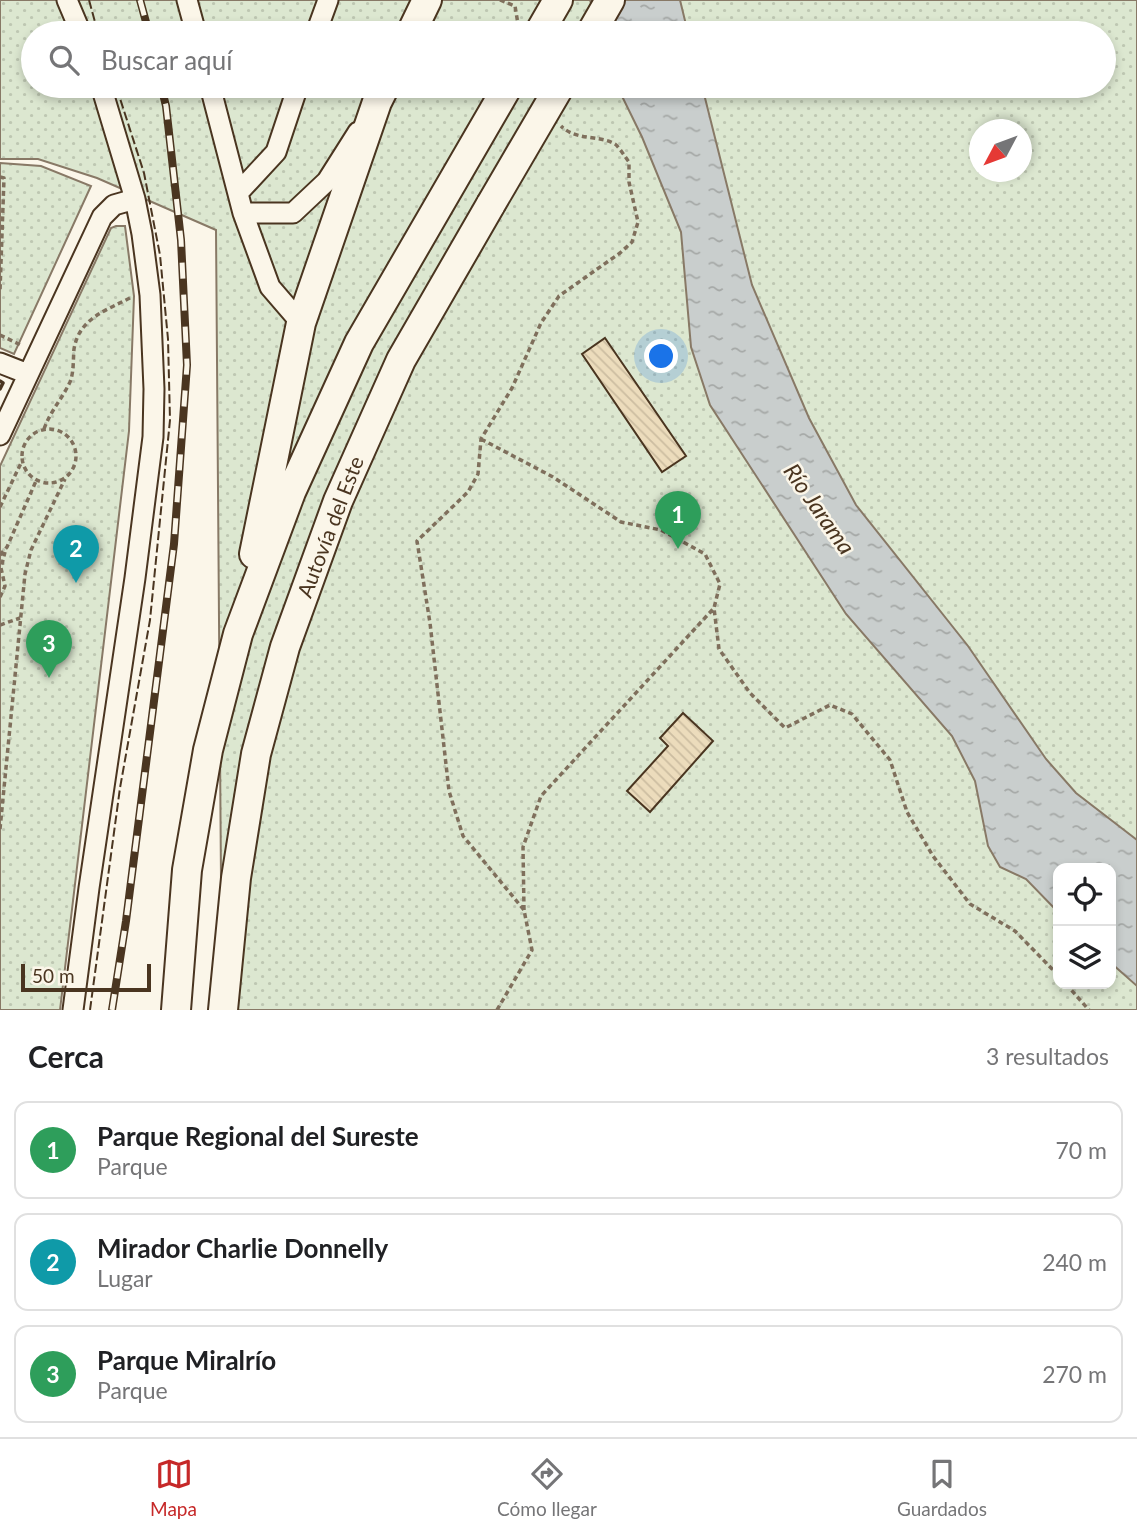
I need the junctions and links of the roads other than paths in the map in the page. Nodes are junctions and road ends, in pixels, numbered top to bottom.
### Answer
1 (67, 0) edge
2 (187, 0) edge
3 (328, 0) edge
4 (558, 0) edge
5 (610, 0) edge
6 (425, 4) edge
7 (76, 21) edge
8 (193, 21) edge
9 (320, 21) edge
10 (417, 21) edge
11 (546, 21) edge
12 (598, 21) edge
13 (105, 98) edge
14 (213, 98) edge
15 (294, 98) edge
16 (379, 98) edge
17 (380, 98) edge
18 (501, 98) edge
19 (553, 98) edge
20 (238, 193) junction
21 (135, 199) junction
22 (243, 213) junction
23 (301, 323) junction
24 (0, 363) edge
25 (29, 374) junction
26 (0, 435) edge
27 (238, 634) junction
28 (73, 1010) edge
29 (176, 1010) edge
30 (223, 1010) edge

1 - 7 street
2 - 8 street
3 - 9 street
4 - 11 highway
5 - 12 highway
6 - 10 highway
13 - 21 street
14 - 20 street
15 - 20 street
16 - 22 street
17 - 23 highway
18 - 27 highway
19 - 30 highway, Autovía del Este, bridge
20 - 22 street
21 - 25 street
21 - 28 street
22 - 23 street
23 - 27 highway
24 - 25 street
25 - 26 street
27 - 29 highway

